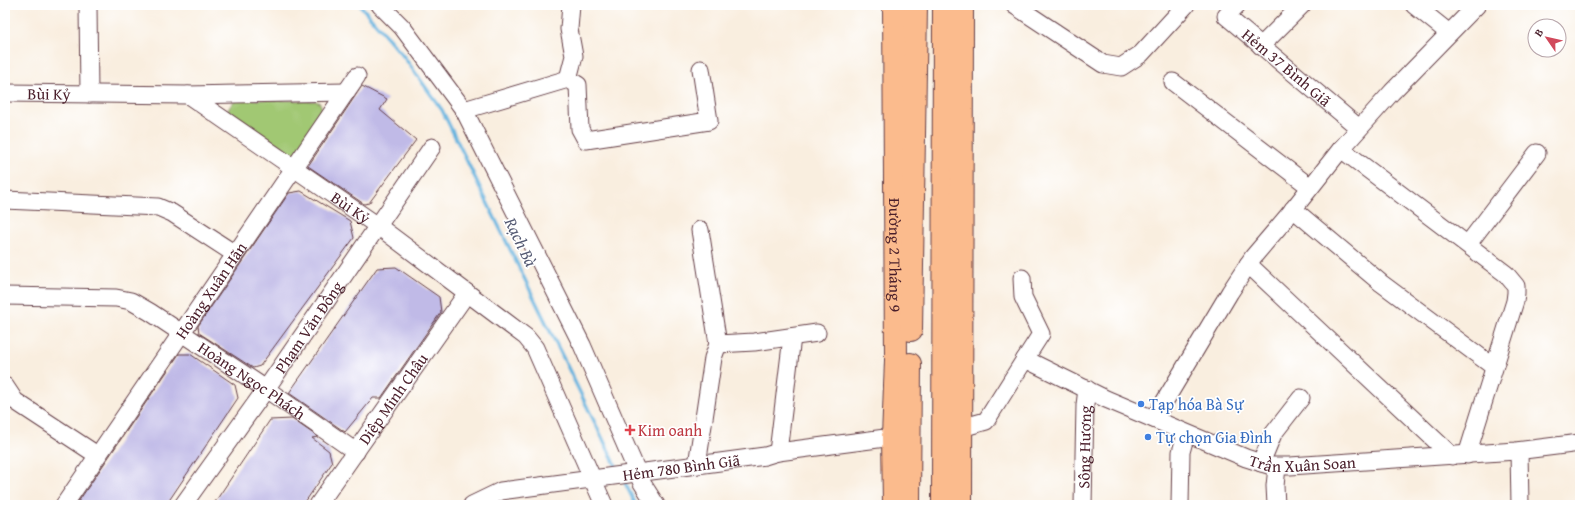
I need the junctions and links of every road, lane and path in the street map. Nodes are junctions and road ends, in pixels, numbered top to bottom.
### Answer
1 (88, 5) edge
2 (380, 5) edge
3 (571, 5) edge
4 (894, 5) edge
5 (916, 5) edge
6 (944, 5) edge
7 (962, 5) edge
8 (1014, 5) edge
9 (1186, 5) edge
10 (1237, 5) edge
11 (1302, 5) edge
12 (1414, 5) edge
13 (1477, 5) edge
14 (1449, 33) junction
15 (1261, 46) junction
16 (701, 69) dead end
17 (357, 76) dead end
18 (568, 79) junction
19 (1173, 82) dead end
20 (5, 92) edge
21 (346, 92) junction
22 (89, 94) junction
23 (188, 95) junction
24 (464, 110) junction
25 (1359, 128) junction
26 (432, 147) dead end
27 (1341, 149) junction
28 (1537, 153) dead end
29 (294, 169) junction
30 (1310, 187) junction
31 (5, 200) edge
32 (1293, 209) junction
33 (378, 226) junction
34 (700, 230) dead end
35 (1468, 244) junction
36 (235, 254) junction
37 (1248, 264) junction
38 (1022, 278) dead end
39 (467, 293) junction
40 (5, 296) edge
41 (182, 333) junction
42 (817, 333) dead end
43 (792, 337) junction
44 (718, 344) junction
45 (1025, 359) junction
46 (903, 360) junction
47 (952, 367) junction
48 (1494, 367) junction
49 (5, 386) edge
50 (266, 389) junction
51 (1087, 390) junction
52 (1300, 398) dead end
53 (1154, 419) junction
54 (961, 428) junction
55 (1186, 434) junction
56 (893, 437) junction
57 (1580, 443) edge
58 (1519, 451) junction
59 (356, 452) junction
60 (778, 452) junction
61 (98, 455) junction
62 (1460, 455) junction
63 (697, 465) junction
64 (1269, 465) junction
65 (637, 472) junction
66 (592, 478) junction
67 (64, 505) edge
68 (183, 505) edge
69 (318, 505) edge
70 (472, 505) edge
71 (604, 505) edge
72 (656, 505) edge
73 (894, 505) edge
74 (910, 505) edge
75 (943, 505) edge
76 (961, 505) edge
77 (1083, 505) edge
78 (1180, 505) edge
79 (1276, 505) edge
80 (1520, 505) edge

1 - 22 street
2 - 24 street
3 - 18 street
4 - 46 main road, Đường 2 Tháng 9
5 - 46 main road, Đường 2 Tháng 9
6 - 47 main road
7 - 47 main road
8 - 9 street
10 - 15 street, Hẻm 37 Bình Giã
11 - 15 street
12 - 14 street
13 - 14 street
14 - 25 street
15 - 25 street, Hẻm 37 Bình Giã
16 - 18 street
17 - 21 street, Hoàng Xuân Hãn
18 - 24 street
19 - 30 street
20 - 22 street, Bùi Kỷ
21 - 23 street, Bùi Kỷ
21 - 29 street, Hoàng Xuân Hãn
22 - 23 street, Bùi Kỷ
23 - 29 street, Bùi Kỷ
24 - 65 street
25 - 27 street
26 - 33 street, Phạm Văn Đồng
27 - 30 street
27 - 35 street
28 - 35 street
29 - 33 street, Bùi Kỷ
29 - 36 street, Hoàng Xuân Hãn
30 - 32 street
31 - 36 street
32 - 37 street
32 - 48 street
33 - 39 street, Bùi Kỷ
33 - 50 street, Phạm Văn Đồng
34 - 44 street
35 - 48 street
36 - 41 street, Hoàng Xuân Hãn
37 - 53 street
37 - 62 street
38 - 45 street
39 - 59 street, Diệp Minh Châu
39 - 66 street, Bùi Kỷ
40 - 41 street, Hoàng Ngọc Phách
41 - 50 street, Hoàng Ngọc Phách
41 - 61 street, Hoàng Xuân Hãn
42 - 43 street
43 - 44 street
43 - 60 street
44 - 63 street
45 - 51 street, Trần Xuân Soạn
45 - 54 street
46 - 56 main road, Đường 2 Tháng 9
46 - 74 main road, Đường 2 Tháng 9
47 - 54 main road
47 - 75 main road
48 - 62 street
49 - 61 street
50 - 59 street, Hoàng Ngọc Phách
50 - 68 street, Phạm Văn Đồng
51 - 53 street, Trần Xuân Soạn
51 - 77 street, Sông Hương
52 - 64 street
53 - 55 street, Trần Xuân Soạn
54 - 76 main road
55 - 64 street, Trần Xuân Soạn
55 - 78 street
56 - 60 street, Hẻm 780 Bình Giã
56 - 73 main road, Đường 2 Tháng 9
57 - 58 street, Trần Xuân Soạn
58 - 62 street, Trần Xuân Soạn
58 - 80 street
59 - 69 street, Diệp Minh Châu
60 - 63 street, Hẻm 780 Bình Giã
61 - 67 street, Hoàng Xuân Hãn
62 - 64 street, Trần Xuân Soạn
63 - 65 street, Hẻm 780 Bình Giã
64 - 79 street
65 - 66 street, Hẻm 780 Bình Giã
65 - 72 street
66 - 70 street, Hẻm 780 Bình Giã
66 - 71 street, Bùi Kỷ

